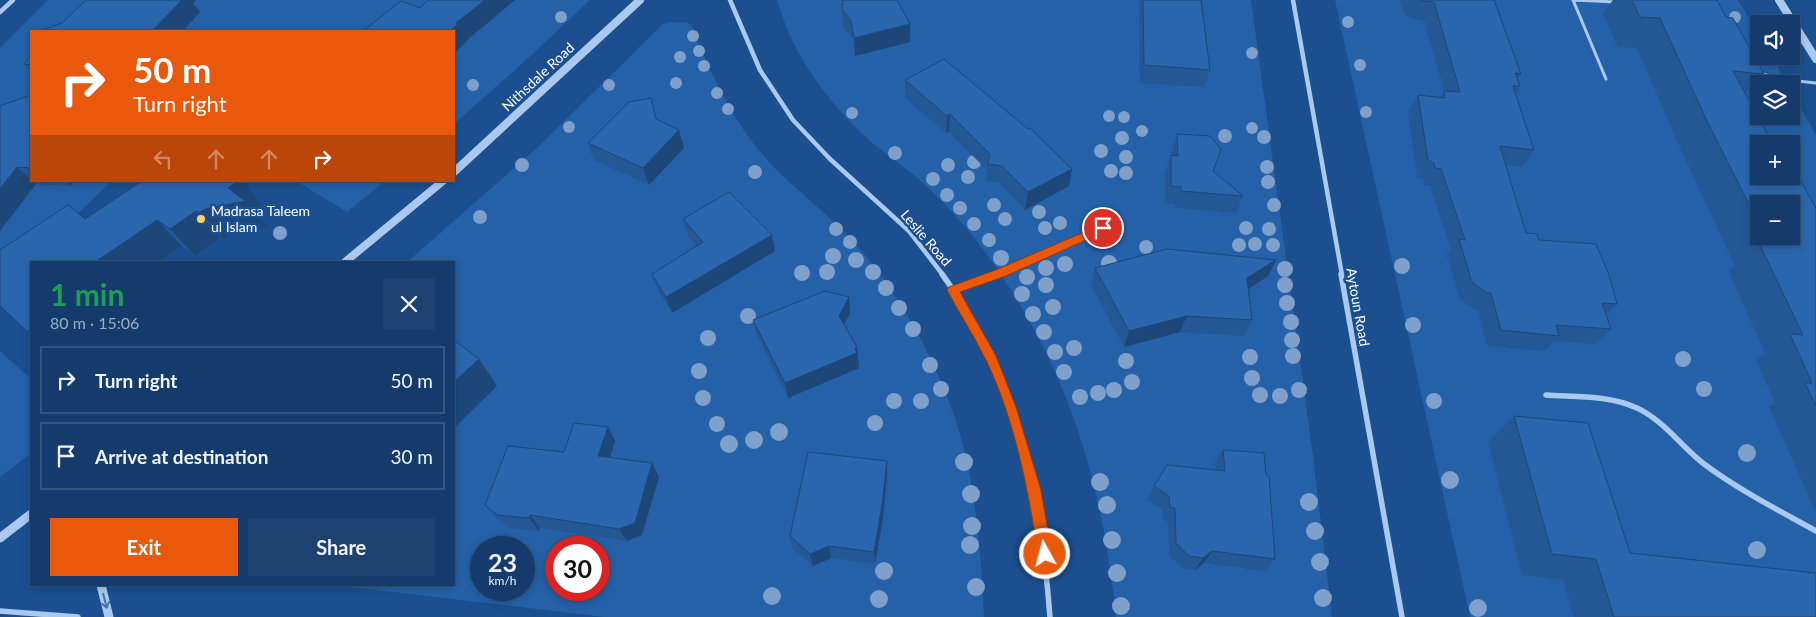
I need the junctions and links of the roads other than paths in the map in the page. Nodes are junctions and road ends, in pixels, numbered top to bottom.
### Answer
1 (13, 0) edge
2 (640, 0) edge
3 (730, 0) edge
4 (1293, 0) edge
5 (1573, 0) edge
6 (1779, 0) edge
7 (1618, 3) dead end
8 (0, 12) edge
9 (1816, 59) edge
10 (1755, 71) edge
11 (1606, 79) dead end
12 (1816, 83) edge
13 (455, 171) edge
14 (442, 182) edge
15 (1103, 228) dead end
16 (346, 261) edge
17 (953, 290) junction
18 (1546, 395) dead end
19 (30, 515) edge
20 (1816, 532) edge
21 (0, 538) edge
22 (101, 586) edge
23 (0, 612) edge
24 (78, 617) edge
25 (109, 617) edge
26 (1050, 617) edge
27 (1402, 617) edge

1 - 8 street
2 - 13 street, Nithsdale Road
3 - 17 street, Leslie Road
4 - 27 street, Aytoun Road
5 - 7 lane
5 - 11 lane
6 - 9 street
10 - 12 lane
14 - 16 street
15 - 17 lane
17 - 26 street, Leslie Road
18 - 20 street
19 - 21 street
22 -> 25 street
23 - 24 street

